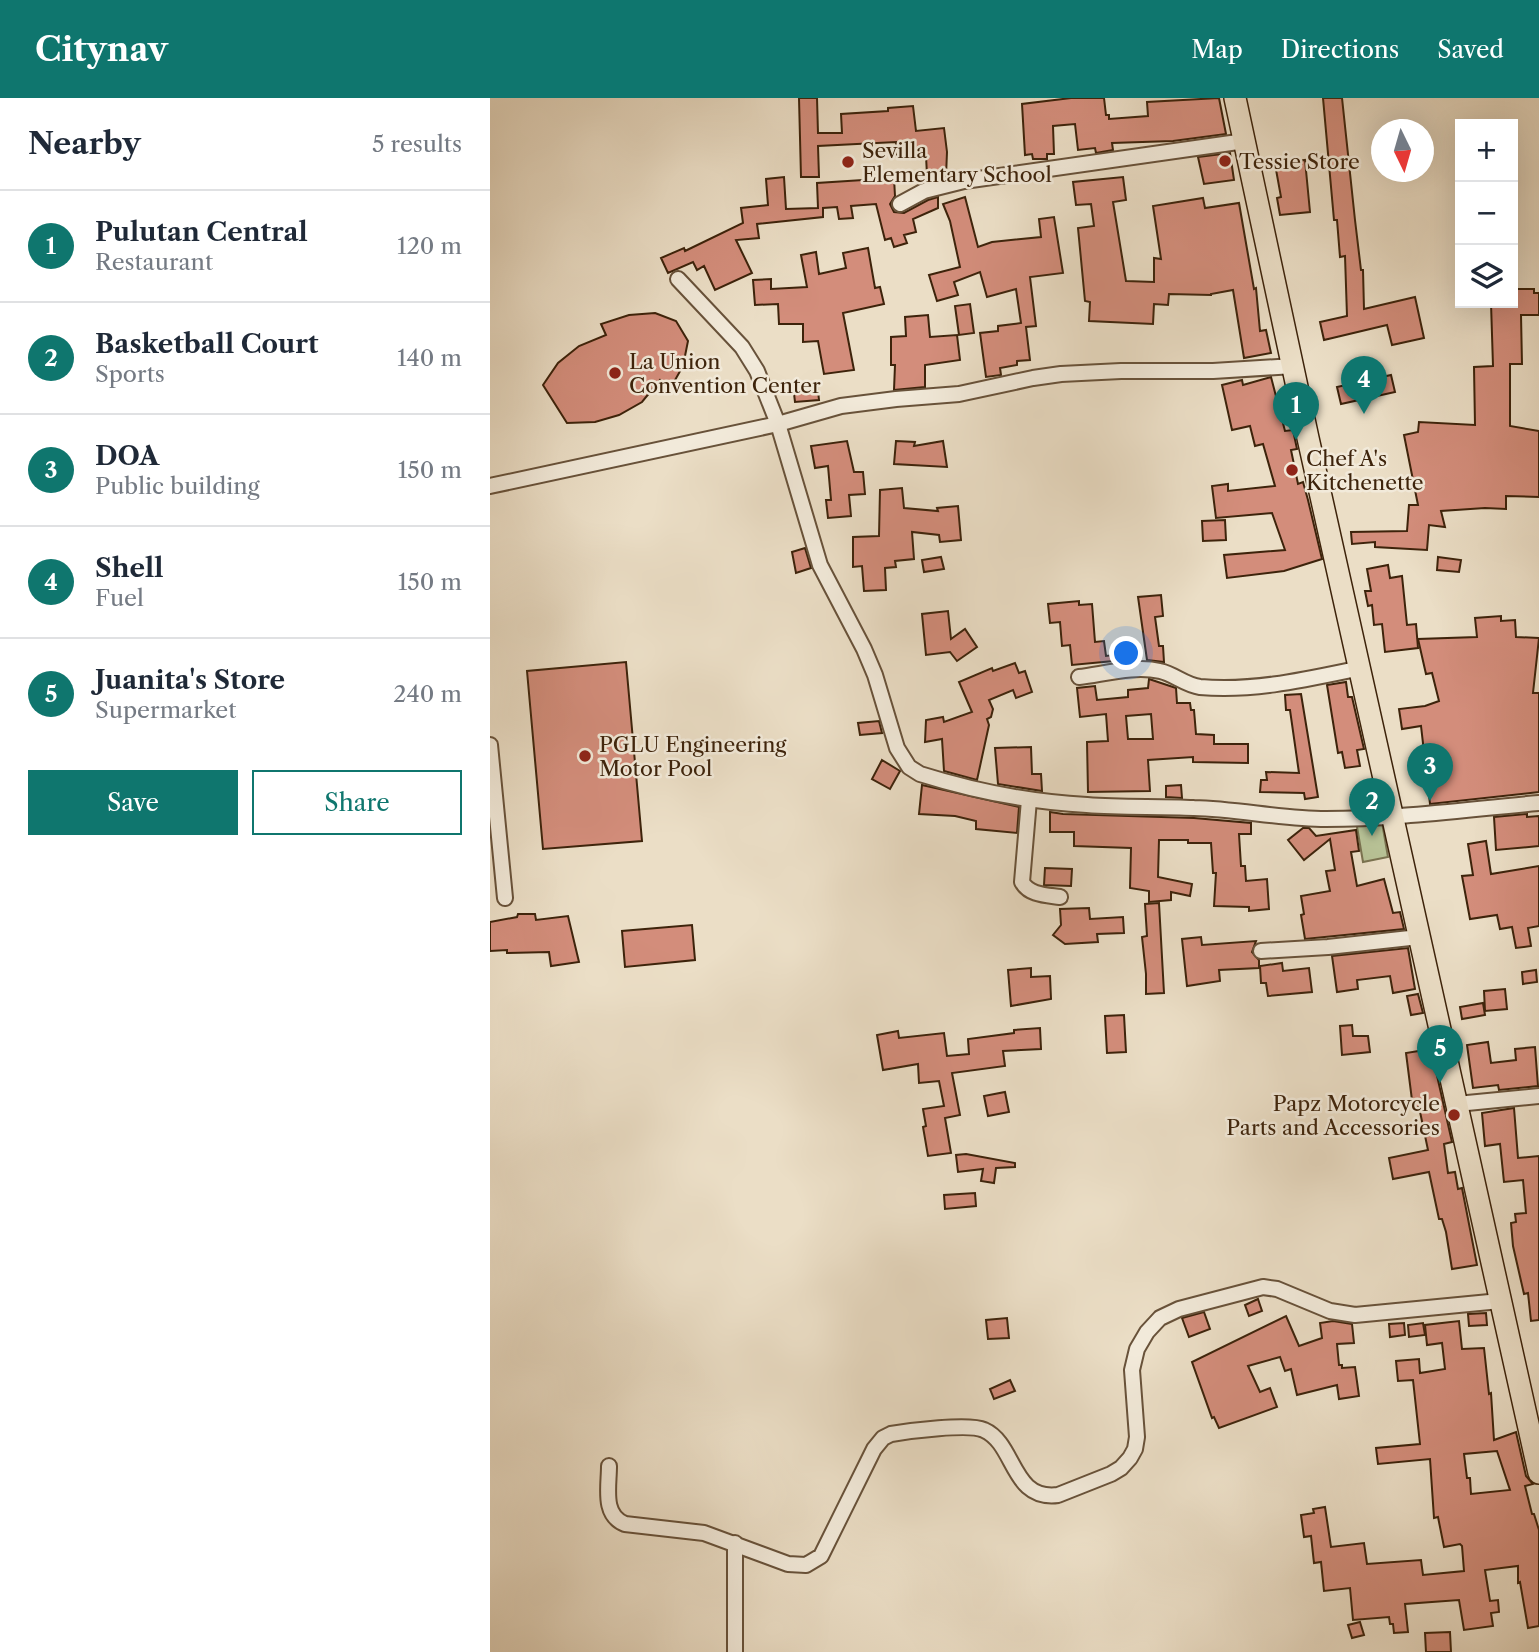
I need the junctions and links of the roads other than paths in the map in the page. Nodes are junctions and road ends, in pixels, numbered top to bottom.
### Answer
1 (1235, 98) edge
2 (1245, 141) junction
3 (900, 204) dead end
4 (678, 279) dead end
5 (1294, 366) junction
6 (778, 424) junction
7 (490, 486) edge
8 (1360, 668) junction
9 (1079, 677) dead end
10 (490, 745) edge
11 (1029, 800) junction
12 (1539, 803) edge
13 (1392, 816) junction
14 (1060, 897) dead end
15 (505, 898) dead end
16 (1419, 937) junction
17 (1261, 951) dead end
18 (1539, 1096) edge
19 (1457, 1104) junction
20 (1500, 1301) junction
21 (609, 1466) dead end
22 (1539, 1473) edge
23 (735, 1543) junction
24 (735, 1652) edge

1 - 2 highway
2 - 3 street
2 - 5 highway
4 - 6 street
5 - 6 street
5 - 8 highway
6 - 7 street
6 - 11 street
8 - 9 street
8 - 13 highway
10 - 15 street
11 - 13 street
11 - 14 street
12 - 13 street
13 - 16 highway
16 - 17 street
16 - 19 highway
18 - 19 street
19 - 20 highway
20 - 22 highway
20 - 23 street
21 - 23 street
23 - 24 street

